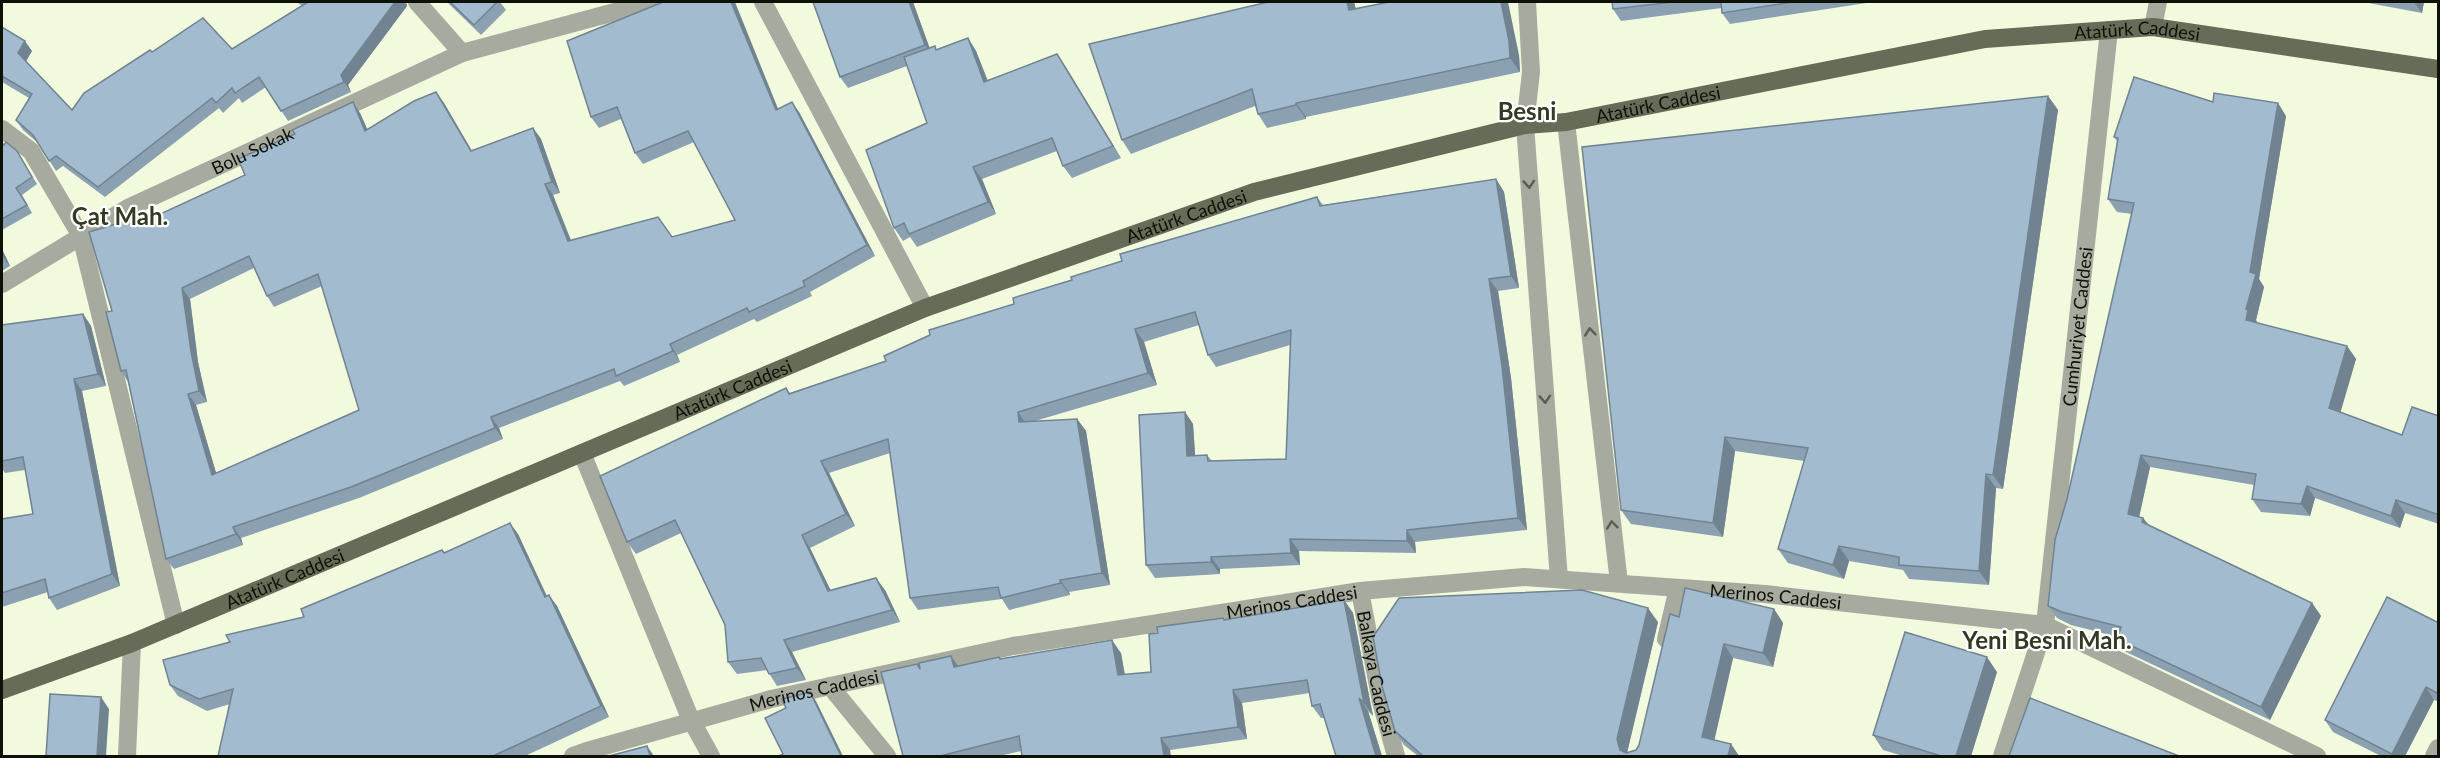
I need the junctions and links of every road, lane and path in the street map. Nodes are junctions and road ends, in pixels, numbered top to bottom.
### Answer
1 (417, 2) edge
2 (652, 2) edge
3 (763, 2) edge
4 (1527, 2) edge
5 (2158, 2) edge
6 (2153, 27) junction
7 (2109, 30) junction
8 (462, 53) junction
9 (2439, 69) edge
10 (1566, 122) junction
11 (1525, 125) junction
12 (2, 129) edge
13 (81, 236) junction
14 (2, 284) edge
15 (925, 308) junction
16 (582, 453) junction
17 (1559, 579) junction
18 (1618, 583) junction
19 (1678, 588) junction
20 (1360, 591) junction
21 (176, 625) junction
22 (2046, 625) junction
23 (132, 643) junction
24 (1662, 655) edge
25 (830, 686) junction
26 (2, 690) edge
27 (692, 722) junction
28 (2439, 748) edge
29 (127, 756) edge
30 (573, 756) edge
31 (711, 756) edge
32 (887, 756) edge
33 (1396, 756) edge
34 (2002, 756) edge
35 (2317, 756) edge
36 (2434, 756) edge

1 - 8 street
2 - 8 street, Bolu Sokak
3 - 15 street
4 - 11 street
5 - 6 street
6 - 7 main road, Atatürk Caddesi
6 - 9 main road, Atatürk Caddesi
7 - 10 main road, Atatürk Caddesi
7 - 22 street, Cumhuriyet Caddesi
8 - 13 street, Bolu Sokak
10 - 11 main road, Atatürk Caddesi
18 -> 10 street
11 - 15 main road, Atatürk Caddesi
11 -> 17 street
12 - 13 street
13 - 14 street, Bolu Sokak
13 - 21 street
15 - 16 main road, Atatürk Caddesi
16 - 21 main road, Atatürk Caddesi
16 - 27 street
17 - 18 street, Merinos Caddesi
17 - 20 street, Merinos Caddesi
18 - 19 street, Merinos Caddesi
19 - 22 street, Merinos Caddesi
19 - 24 street
20 - 25 street, Merinos Caddesi
20 - 33 street, Balkaya Caddesi
21 - 23 main road, Atatürk Caddesi
22 - 34 street, Cumhuriyet Caddesi
22 - 35 street, Merinos Caddesi
23 - 26 main road, Atatürk Caddesi
23 - 29 street
25 - 27 street, Merinos Caddesi
25 - 32 street
27 - 30 street, Merinos Caddesi
27 - 31 street
28 - 36 street

